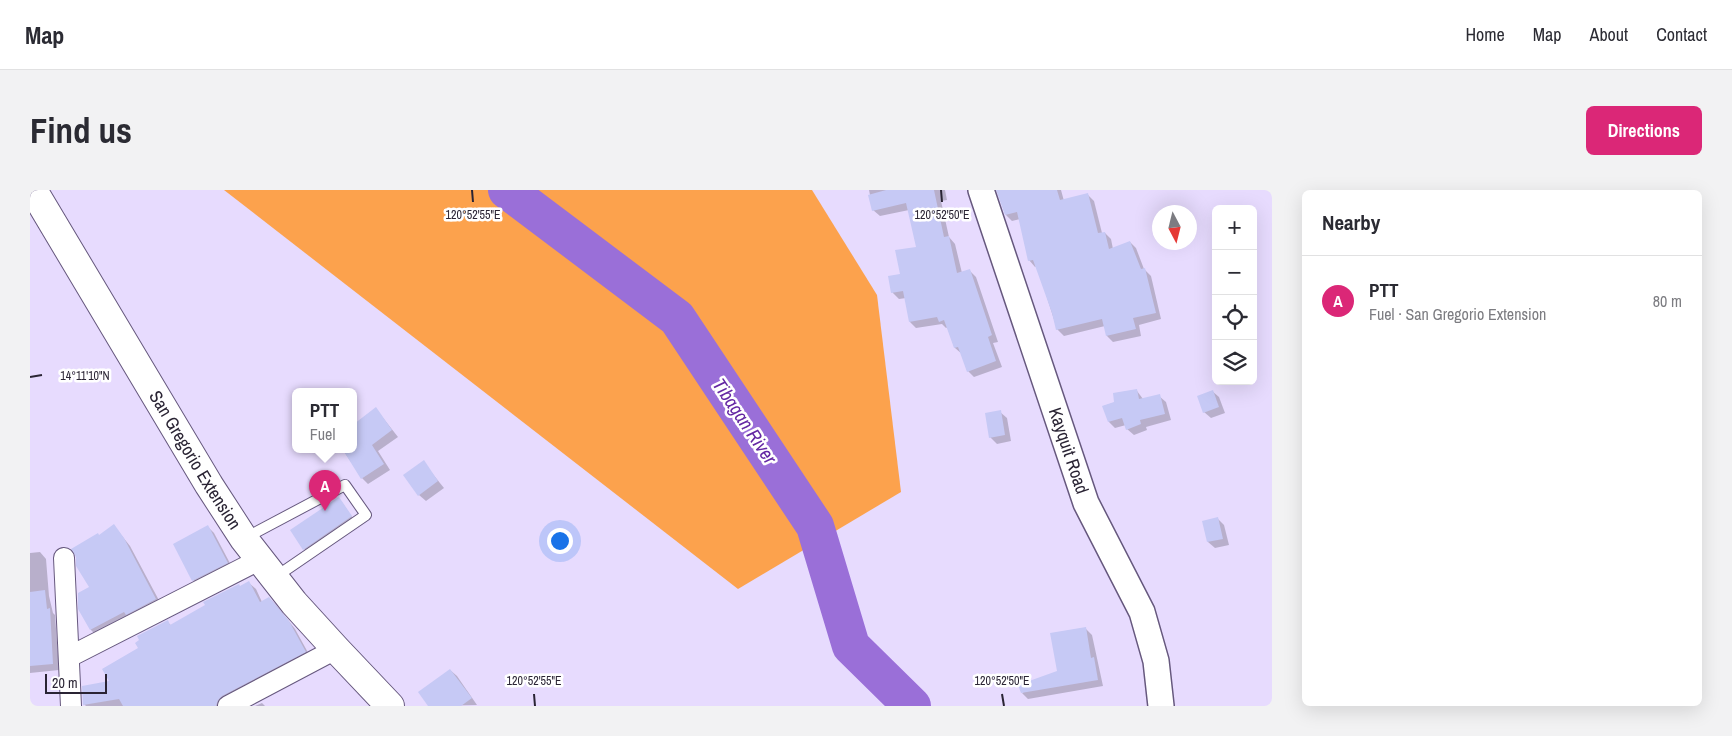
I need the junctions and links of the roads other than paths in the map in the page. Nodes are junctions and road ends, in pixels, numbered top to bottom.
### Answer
1 (33, 190) edge
2 (981, 190) edge
3 (64, 558) dead end
4 (259, 559) junction
5 (336, 649) junction
6 (69, 656) junction
7 (71, 706) edge
8 (228, 706) edge
9 (390, 706) edge
10 (1161, 706) edge

1 - 4 main road, San Gregorio Extension
2 - 10 street, Kayquit Road
3 - 6 street
4 - 4 lane
4 - 5 main road, San Gregorio Extension
4 - 6 street
5 - 8 street
5 - 9 main road, San Gregorio Extension
6 - 7 street

